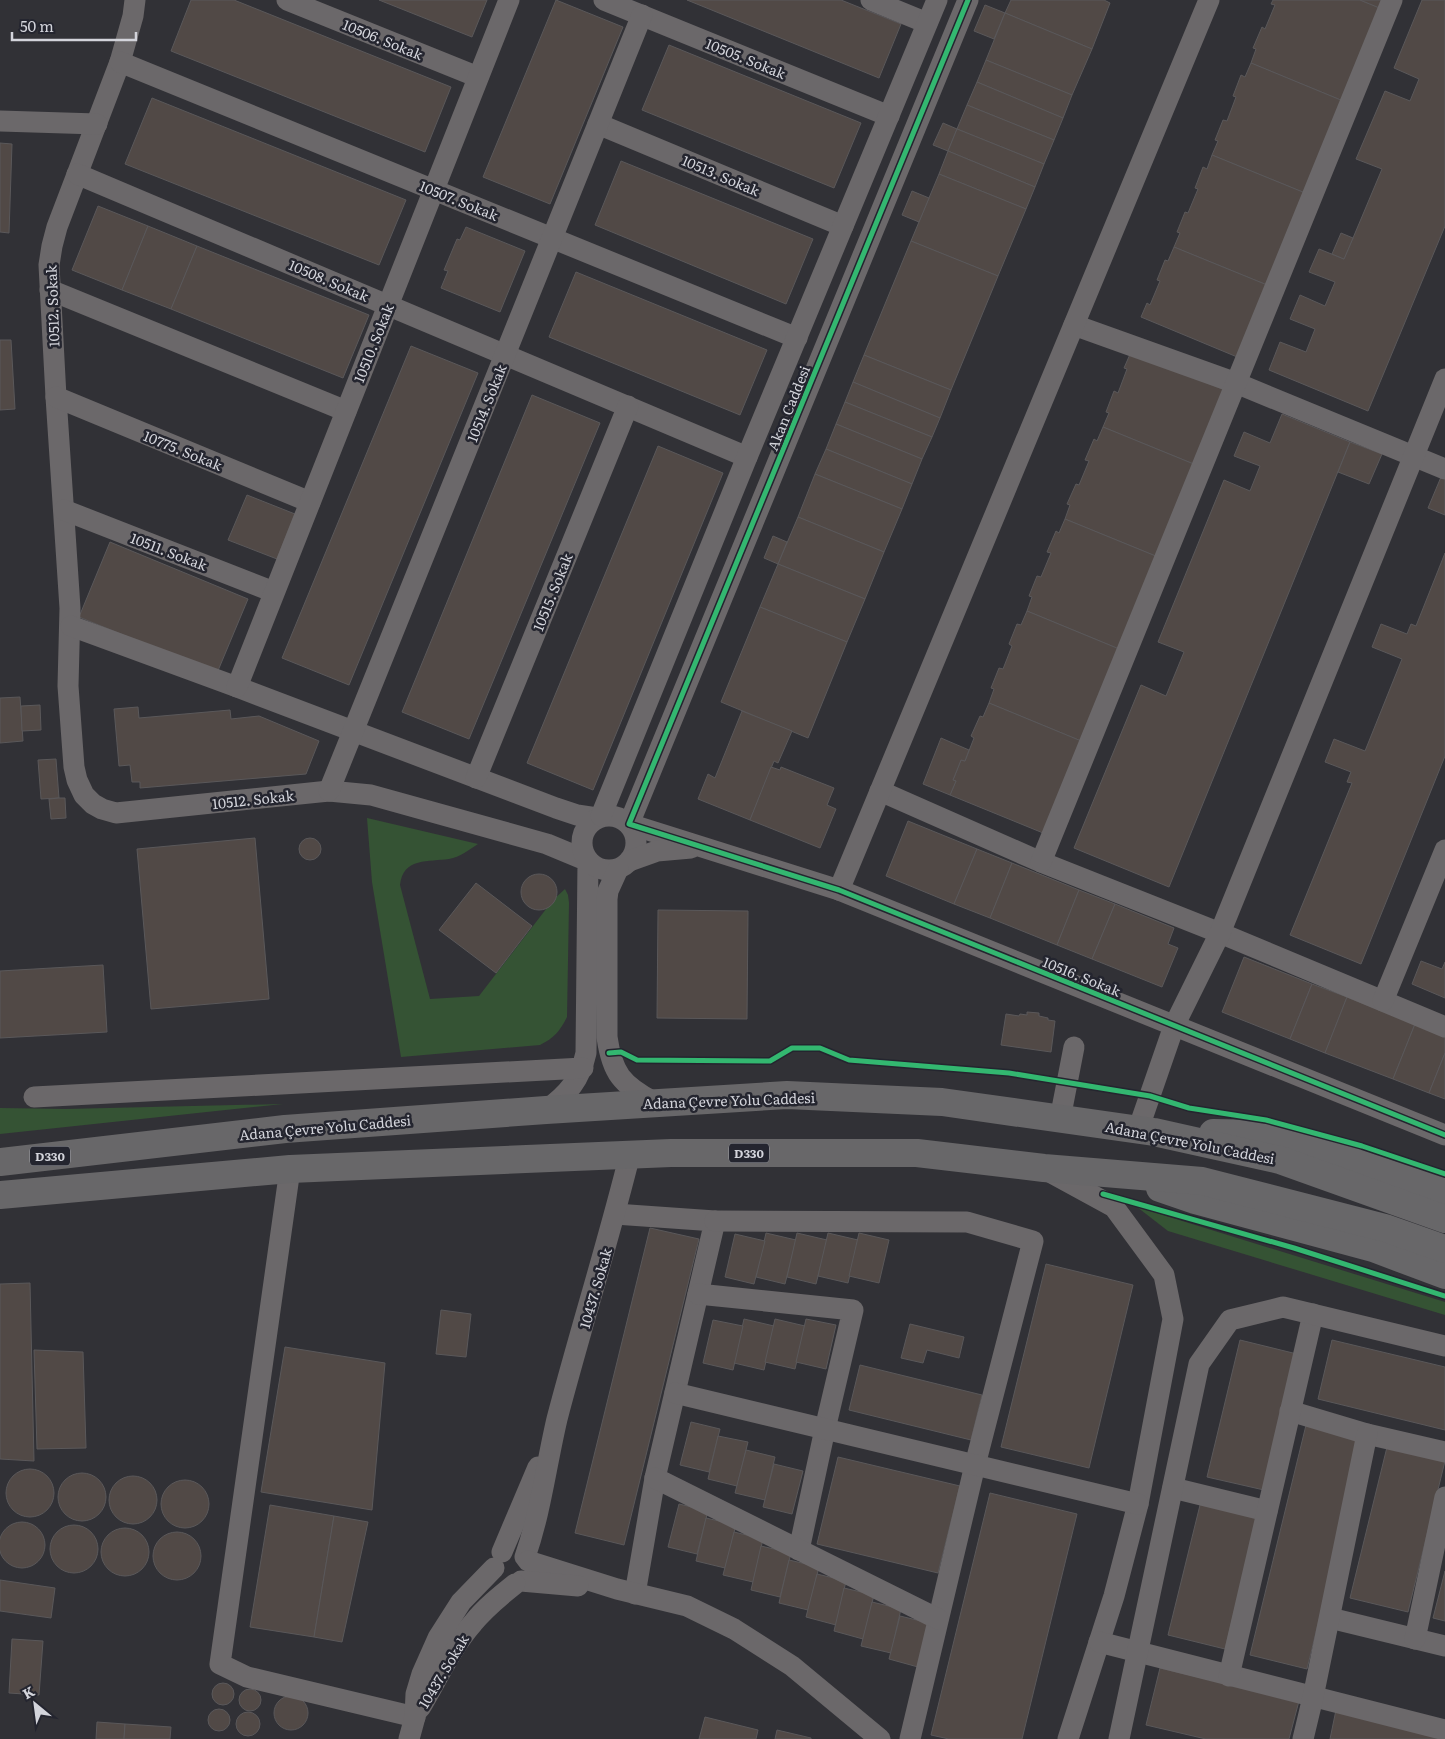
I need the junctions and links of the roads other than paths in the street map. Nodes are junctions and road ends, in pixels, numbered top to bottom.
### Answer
1 (135, 0) edge
2 (287, 0) edge
3 (509, 0) edge
4 (604, 0) edge
5 (871, 0) edge
6 (936, 0) edge
7 (968, 0) edge
8 (1209, 0) edge
9 (1392, 0) edge
10 (642, 15) junction
11 (927, 23) junction
12 (120, 62) junction
13 (478, 77) junction
14 (889, 116) junction
15 (0, 121) edge
16 (97, 124) junction
17 (598, 124) junction
18 (77, 174) junction
19 (434, 190) junction
20 (844, 226) junction
21 (552, 238) junction
22 (50, 290) junction
23 (388, 305) junction
24 (1074, 325) junction
25 (797, 338) junction
26 (505, 355) junction
27 (1445, 379) edge
28 (1236, 383) junction
29 (56, 397) junction
30 (628, 406) junction
31 (346, 411) junction
32 (1414, 456) junction
33 (747, 457) junction
34 (1445, 469) edge
35 (310, 502) junction
36 (64, 510) junction
37 (274, 592) junction
38 (71, 626) junction
39 (237, 687) junction
40 (353, 732) junction
41 (476, 778) junction
42 (880, 791) junction
43 (329, 792) junction
44 (599, 817) junction
45 (629, 824) junction
46 (706, 848) junction
47 (1445, 850) edge
48 (588, 860) junction
49 (1041, 862) junction
50 (623, 864) junction
51 (839, 890) junction
52 (1220, 933) junction
53 (1383, 1001) junction
54 (1174, 1026) junction
55 (1445, 1027) edge
56 (1074, 1047) dead end
57 (583, 1068) junction
58 (34, 1097) dead end
59 (654, 1102) junction
60 (546, 1110) junction
61 (1060, 1119) junction
62 (1146, 1131) junction
63 (1445, 1135) edge
64 (0, 1150) edge
65 (99, 1150) junction
66 (630, 1154) junction
67 (0, 1162) edge
68 (1044, 1168) junction
69 (290, 1169) junction
70 (1118, 1174) junction
71 (1445, 1190) edge
72 (42, 1191) junction
73 (0, 1195) edge
74 (0, 1201) edge
75 (615, 1214) junction
76 (1445, 1219) edge
77 (715, 1221) junction
78 (1445, 1249) edge
79 (1445, 1275) edge
80 (698, 1294) junction
81 (1313, 1314) junction
82 (1445, 1346) edge
83 (674, 1393) junction
84 (1290, 1411) junction
85 (557, 1420) junction
86 (825, 1429) junction
87 (1367, 1434) junction
88 (1445, 1452) edge
89 (975, 1465) junction
90 (655, 1478) junction
91 (1173, 1488) junction
92 (1445, 1497) edge
93 (1138, 1504) junction
94 (1267, 1511) junction
95 (799, 1550) junction
96 (526, 1559) junction
97 (498, 1560) junction
98 (518, 1582) junction
99 (626, 1591) junction
100 (1330, 1618) junction
101 (938, 1619) junction
102 (1415, 1639) junction
103 (1099, 1642) junction
104 (1445, 1646) edge
105 (1137, 1653) junction
106 (1229, 1676) junction
107 (1314, 1697) junction
108 (415, 1717) junction
109 (1445, 1730) edge
110 (409, 1739) edge
111 (880, 1739) edge
112 (910, 1739) edge
113 (1068, 1739) edge
114 (1120, 1739) edge
115 (1302, 1739) edge

1 - 12 street, 10512. Sokak
2 - 13 street, 10506. Sokak
3 - 13 street, 10510. Sokak
4 - 10 street, 10505. Sokak
5 - 11 street
6 - 11 street, Akan Caddesi
7 - 45 street, Akan Caddesi
8 - 24 street
9 - 28 street
10 - 14 street, 10505. Sokak
10 - 17 street, 10514. Sokak
11 - 14 street, Akan Caddesi
12 - 16 street, 10512. Sokak
12 - 19 street, 10507. Sokak
13 - 19 street, 10510. Sokak
14 - 20 street, Akan Caddesi
15 - 16 street
16 - 18 street, 10512. Sokak
17 - 20 street, 10513. Sokak
17 - 21 street, 10514. Sokak
18 - 22 street, 10512. Sokak
18 - 23 street, 10508. Sokak
19 - 21 street, 10507. Sokak
19 - 23 street, 10510. Sokak
20 - 25 street, Akan Caddesi
21 - 25 street, 10507. Sokak
21 - 26 street, 10514. Sokak
22 - 29 street, 10512. Sokak
22 - 31 street
23 - 26 street, 10508. Sokak
23 - 31 street, 10510. Sokak
24 - 28 street
24 - 42 street
25 - 33 street, Akan Caddesi
26 - 30 street, 10508. Sokak
26 - 40 street, 10514. Sokak
27 - 32 street
28 - 32 street
28 - 49 street
29 - 35 street, 10775. Sokak
29 - 36 street, 10512. Sokak
30 - 33 street, 10508. Sokak
30 - 41 street, 10515. Sokak
31 - 35 street, 10510. Sokak
32 - 34 street
32 - 52 street
33 - 44 street, Akan Caddesi
35 - 37 street, 10510. Sokak
36 - 37 street, 10511. Sokak
36 - 38 street, 10512. Sokak
37 - 39 street, 10510. Sokak
38 - 39 street
38 - 43 street, 10512. Sokak
39 - 40 street
40 - 41 street
40 - 43 street, 10514. Sokak
41 - 44 street
42 - 49 street
42 - 51 street
43 - 48 street, 10512. Sokak
44 - 45 street
44 - 48 street
45 - 46 street, 10516. Sokak
45 - 50 street
46 - 50 street
46 - 51 street, 10516. Sokak
47 - 53 street
48 - 50 street
48 - 57 street
49 - 52 street
50 - 59 street
51 - 54 street, 10516. Sokak
52 - 53 street
52 - 54 street
53 - 55 street
54 - 62 street
54 - 63 street, 10516. Sokak
56 - 61 street
57 - 58 street
57 - 60 street
59 - 60 highway, Adana Çevre Yolu Caddesi / D330
59 - 61 highway, Adana Çevre Yolu Caddesi / D330
60 - 65 highway, Adana Çevre Yolu Caddesi / D330
61 - 62 highway, Adana Çevre Yolu Caddesi / D330
62 - 71 highway
62 - 76 highway, Adana Çevre Yolu Caddesi / D330
64 - 65 highway
65 - 67 highway, Adana Çevre Yolu Caddesi / D330
66 - 68 highway, D330
66 - 69 highway, D330
66 - 75 street, 10437. Sokak
68 - 70 highway, D330
68 - 93 street
69 - 72 highway, D330
69 - 108 street
70 - 78 highway, D330
70 - 79 highway
72 - 73 highway, D330
72 - 74 highway
75 - 77 street
75 - 85 street, 10437. Sokak
77 - 80 street
77 - 89 street
80 - 83 street
80 - 86 street
81 - 82 street
81 - 84 street
81 - 91 street
83 - 86 street
83 - 90 street
84 - 87 street
84 - 94 street
85 - 96 street, 10437. Sokak
85 - 97 street, 10437. Sokak
86 - 89 street
86 - 95 street
87 - 88 street
87 - 100 street
89 - 93 street
89 - 101 street
90 - 95 street
90 - 99 street
91 - 94 street
91 - 105 street
92 - 102 street
93 - 103 street
94 - 106 street
95 - 101 street
96 - 97 street
96 - 98 street
96 - 99 street
97 - 98 street
97 - 108 street, 10437. Sokak
98 - 99 street
98 - 108 street, 10437. Sokak
99 - 111 street
100 - 102 street
100 - 107 street
101 - 112 street
102 - 104 street
103 - 105 street
103 - 113 street
105 - 106 street
105 - 114 street
106 - 107 street
107 - 109 street
107 - 115 street
108 - 110 street, 10437. Sokak

